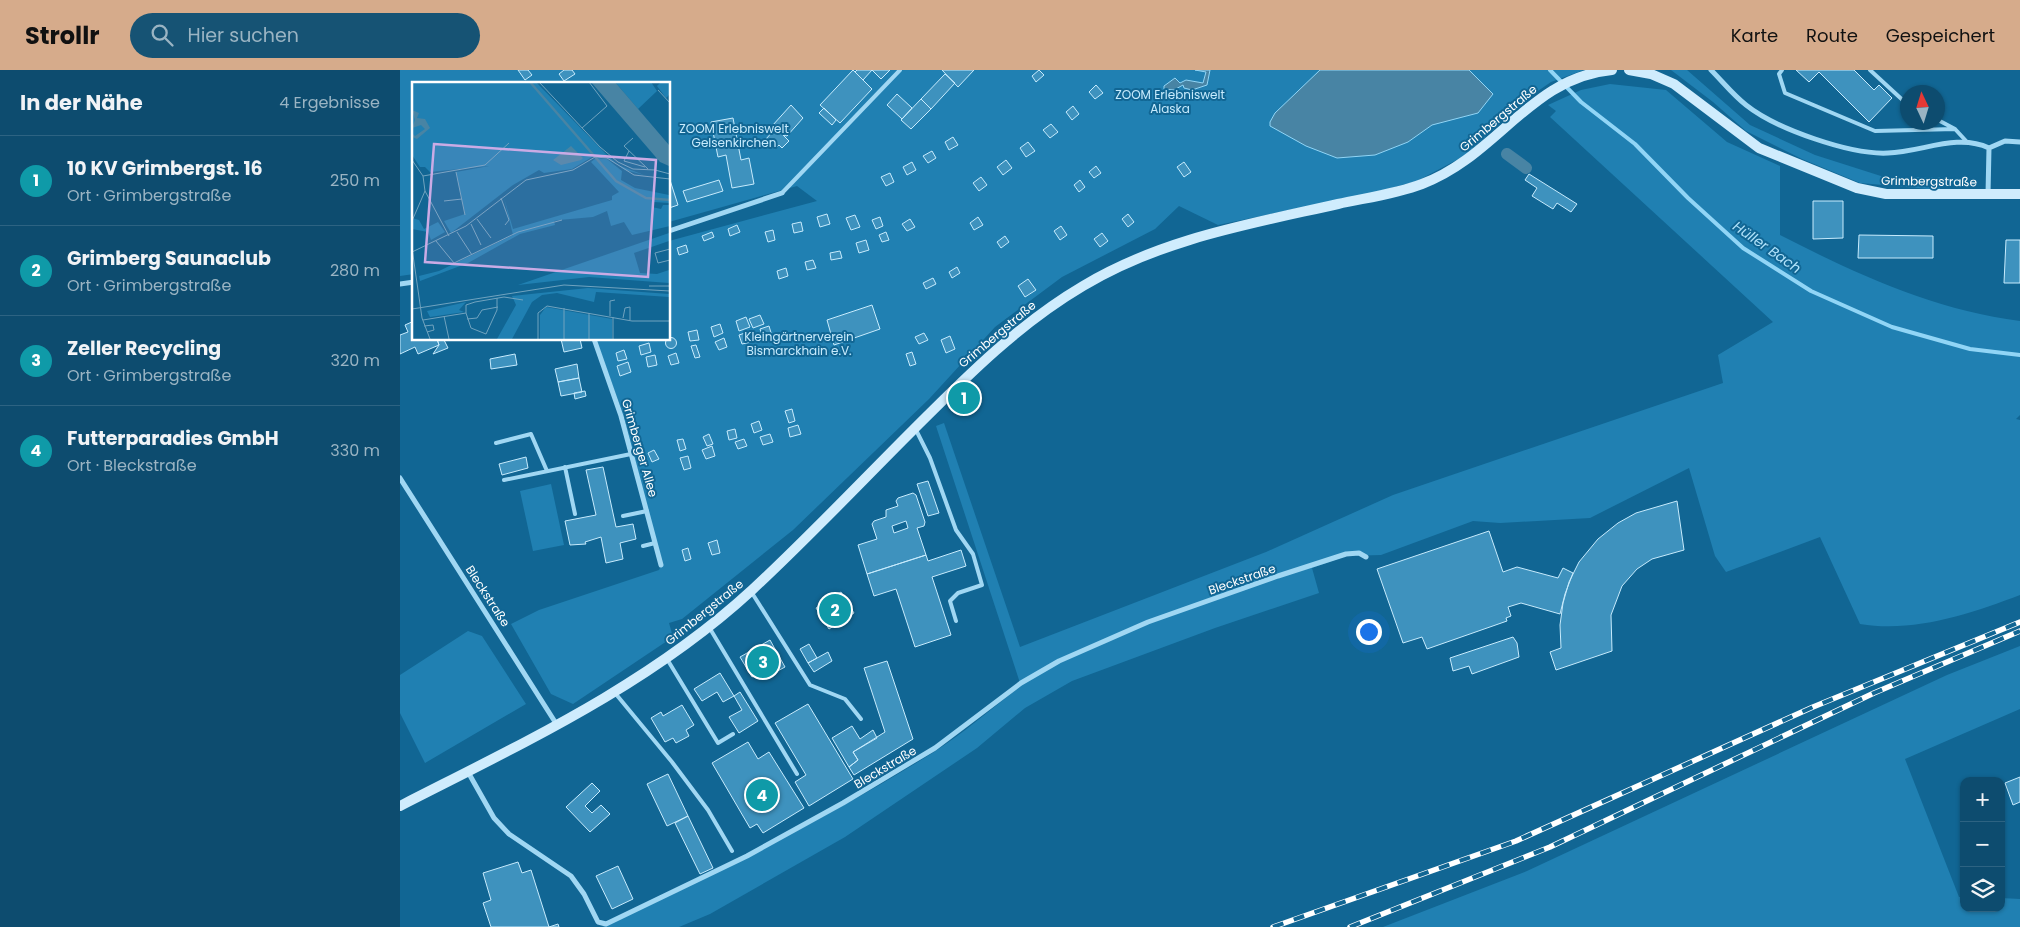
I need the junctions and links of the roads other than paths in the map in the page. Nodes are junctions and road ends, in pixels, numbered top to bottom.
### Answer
1 (900, 70) edge
2 (1612, 70) edge
3 (1629, 70) edge
4 (1711, 70) edge
5 (1782, 70) edge
6 (1870, 70) edge
7 (1900, 98) edge
8 (1945, 124) edge
9 (1955, 129) junction
10 (1967, 142) junction
11 (2020, 142) edge
12 (1989, 148) junction
13 (782, 193) joint
14 (1988, 194) junction
15 (2020, 194) edge
16 (670, 231) edge
17 (594, 340) edge
18 (914, 428) junction
19 (496, 443) dead end
20 (631, 454) junction
21 (565, 467) junction
22 (547, 471) junction
23 (400, 478) edge
24 (504, 480) dead end
25 (647, 511) junction
26 (575, 514) dead end
27 (623, 516) dead end
28 (655, 543) junction
29 (643, 546) dead end
30 (1366, 558) dead end
31 (661, 565) dead end
32 (751, 591) junction
33 (956, 621) dead end
34 (709, 627) junction
35 (667, 659) junction
36 (615, 693) junction
37 (861, 719) dead end
38 (557, 725) junction
39 (733, 734) dead end
40 (468, 772) junction
41 (797, 774) dead end
42 (400, 806) edge
43 (732, 851) dead end

1 - 13 lane
2 - 18 street, Grimbergstraße
3 - 14 street, Grimbergstraße
4 - 10 street
5 - 9 lane
6 - 7 lane
8 - 9 lane
9 - 10 lane
10 - 12 street
11 - 12 street
12 - 14 street
13 - 16 street
14 - 15 street, Grimbergstraße
17 - 20 street, Grimberger Allee
18 - 32 street, Grimbergstraße
18 - 33 lane
19 - 22 lane
20 - 21 lane
20 - 25 street, Grimberger Allee
21 - 22 lane
21 - 26 lane
22 - 24 lane
23 - 38 street, Bleckstraße
25 - 27 lane
25 - 28 street, Grimberger Allee
28 - 29 lane
28 - 31 street, Grimberger Allee
30 - 40 street, Bleckstraße
32 - 34 street, Grimbergstraße
32 - 37 lane
34 - 35 street, Grimbergstraße
34 - 41 lane
35 - 36 street, Grimbergstraße
35 - 39 lane
36 - 38 street, Grimbergstraße
36 - 43 lane
38 - 40 street, Grimbergstraße
40 - 42 street, Grimbergstraße

